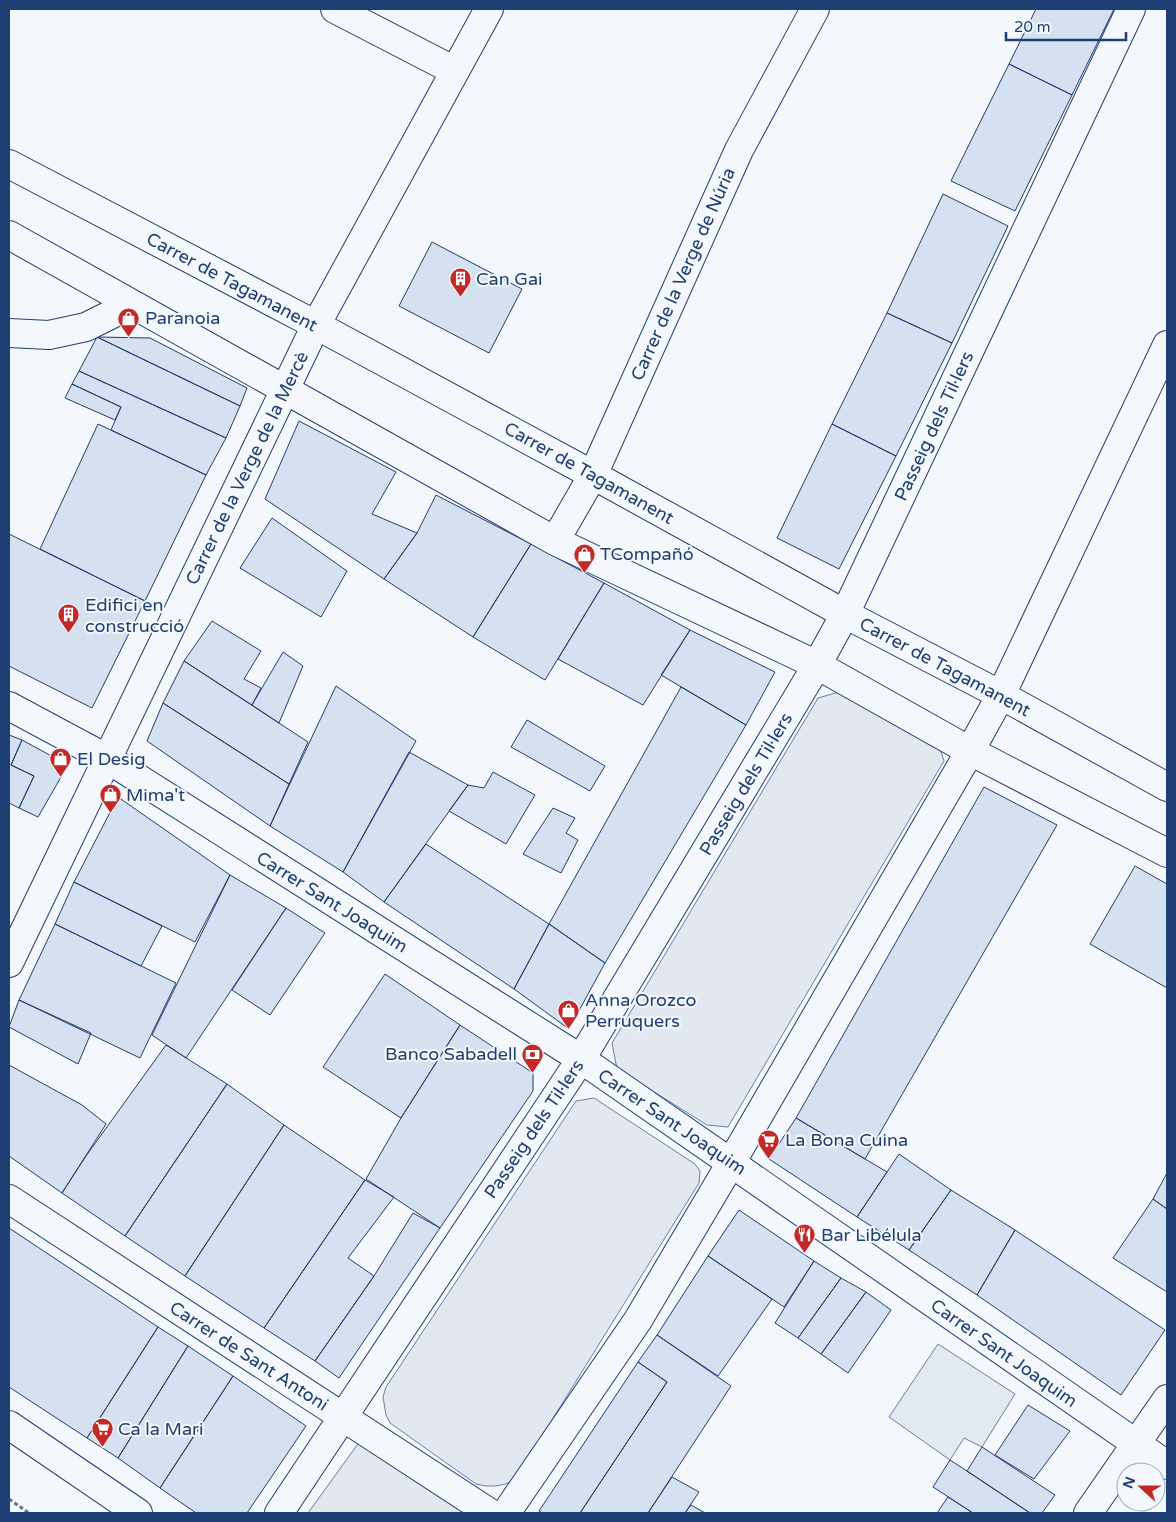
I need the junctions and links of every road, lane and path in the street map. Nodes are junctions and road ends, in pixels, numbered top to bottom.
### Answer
1 (335, 9) edge
2 (489, 9) edge
3 (815, 9) edge
4 (1131, 9) edge
5 (455, 71) junction
6 (9, 164) edge
7 (9, 235) edge
8 (132, 304) junction
9 (316, 326) junction
10 (9, 333) edge
11 (1167, 345) edge
12 (285, 390) junction
13 (593, 475) junction
14 (555, 541) junction
15 (845, 614) junction
16 (817, 664) junction
17 (1001, 695) junction
18 (9, 706) edge
19 (970, 750) junction
20 (106, 758) junction
21 (1167, 787) edge
22 (1167, 853) edge
23 (9, 963) edge
24 (581, 1059) junction
25 (731, 1163) junction
26 (9, 1199) edge
27 (1167, 1399) edge
28 (343, 1417) junction
29 (9, 1425) edge
30 (1137, 1445) junction
31 (1167, 1465) edge
32 (9, 1499) edge
33 (30, 1513) edge
34 (138, 1513) edge
35 (279, 1513) edge
36 (490, 1513) edge
37 (506, 1513) edge
38 (1088, 1513) edge

1 - 5 street
2 - 5 street, Carrer de la Verge de la Mercè
3 - 13 street, Carrer de la Verge de Núria
4 - 15 street, Passeig dels Til·lers
5 - 9 street, Carrer de la Verge de la Mercè
6 - 9 street, Carrer de Tagamanent
7 - 8 street
8 - 10 street
8 - 12 street
9 - 12 street, Carrer de la Verge de la Mercè
9 - 13 street, Carrer de Tagamanent
11 - 17 street
12 - 14 street
12 - 20 street, Carrer de la Verge de la Mercè
13 - 14 street, Carrer de la Verge de Núria
13 - 15 street, Carrer de Tagamanent
14 - 16 street
15 - 16 street, Passeig dels Til·lers
15 - 17 street, Carrer de Tagamanent
16 - 19 street
16 - 24 street, Passeig dels Til·lers
17 - 19 street
17 - 21 street, Carrer de Tagamanent
18 - 20 street, Carrer Sant Joaquim
19 - 22 street
19 - 25 street
20 - 23 street, Carrer de la Verge de la Mercè
20 - 24 street, Carrer Sant Joaquim
24 - 25 street, Carrer Sant Joaquim
24 - 28 street, Passeig dels Til·lers
25 - 30 street, Carrer Sant Joaquim
25 - 37 street
26 - 28 street, Carrer de Sant Antoni
27 - 30 street
28 - 35 street, Passeig dels Til·lers
28 - 36 street, Carrer de Sant Antoni
29 - 34 street
30 - 31 street, Carrer Sant Joaquim
30 - 38 street
32 - 33 path

